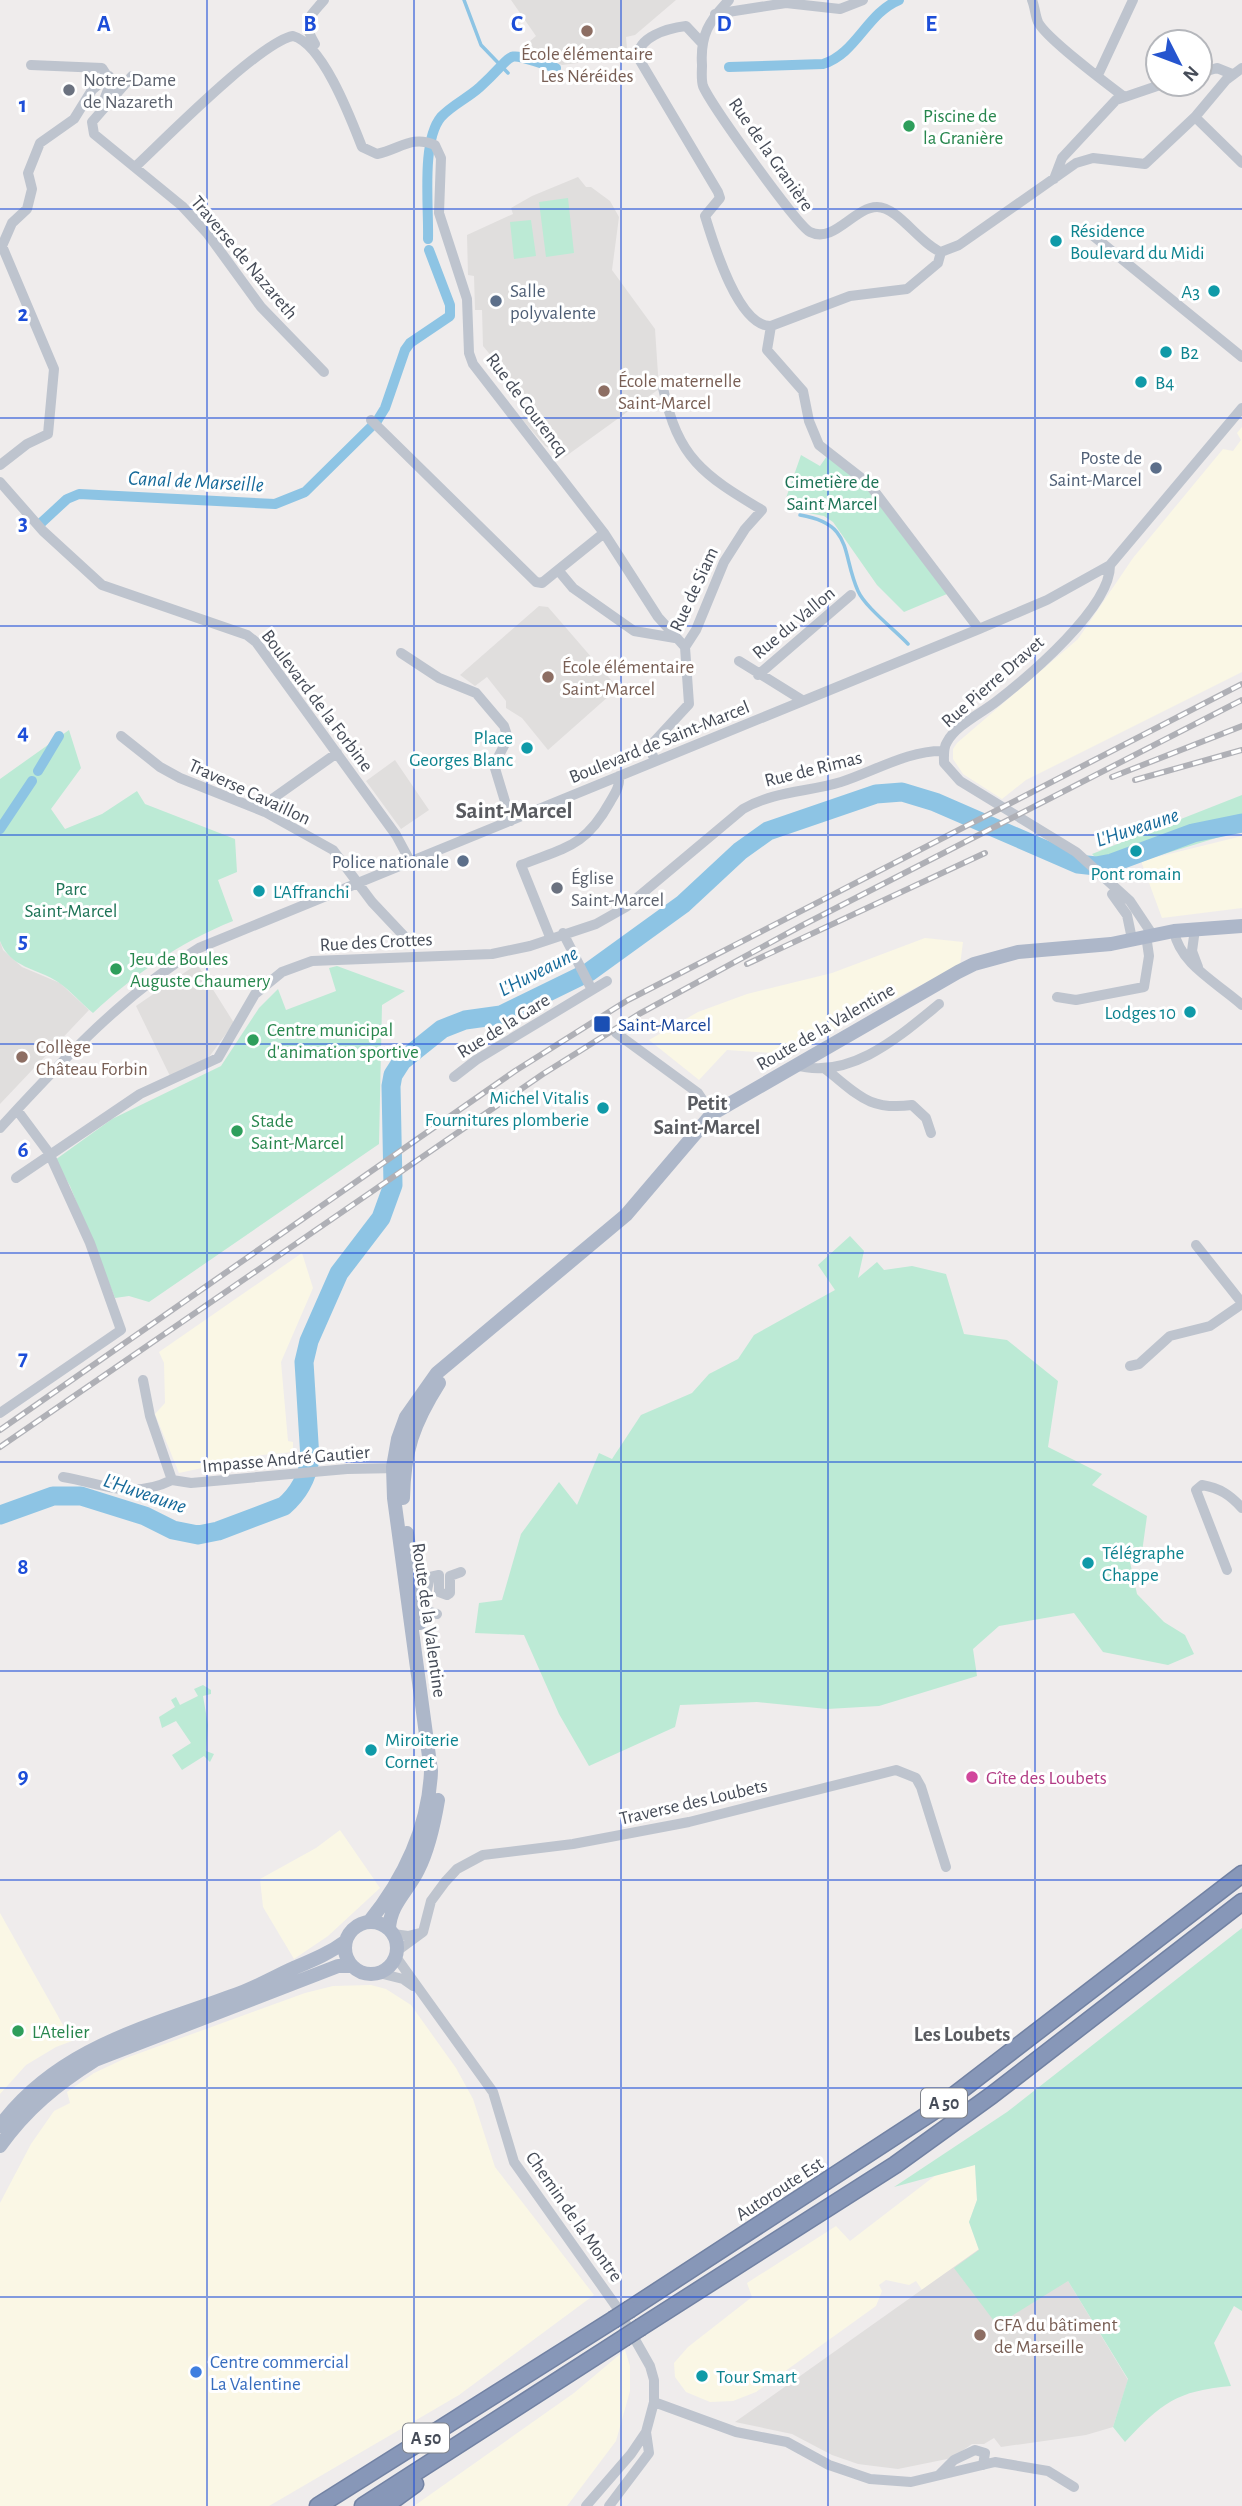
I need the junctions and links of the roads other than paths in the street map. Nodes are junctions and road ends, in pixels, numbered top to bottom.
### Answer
1 (324, 0) edge
2 (729, 0) edge
3 (863, 0) edge
4 (1032, 0) edge
5 (1133, 0) edge
6 (818, 4) edge
7 (715, 14) junction
8 (701, 42) junction
9 (314, 53) junction
10 (31, 65) dead end
11 (1214, 69) edge
12 (1237, 71) edge
13 (1098, 75) junction
14 (109, 76) junction
15 (132, 76) dead end
16 (1144, 90) edge
17 (1123, 96) junction
18 (105, 105) junction
19 (1195, 117) junction
20 (1242, 163) edge
21 (135, 167) junction
22 (1054, 179) junction
23 (1091, 234) dead end
24 (941, 252) junction
25 (771, 326) junction
26 (1242, 357) edge
27 (324, 372) dead end
28 (663, 387) dead end
29 (1242, 408) edge
30 (374, 424) dead end
31 (0, 465) edge
32 (0, 482) edge
33 (604, 533) junction
34 (1110, 565) junction
35 (558, 570) junction
36 (851, 595) dead end
37 (978, 629) junction
38 (675, 638) junction
39 (685, 647) junction
40 (401, 653) dead end
41 (739, 661) dead end
42 (758, 675) junction
43 (802, 700) junction
44 (121, 736) dead end
45 (944, 751) junction
46 (337, 753) junction
47 (655, 761) junction
48 (619, 776) junction
49 (262, 811) junction
50 (511, 821) junction
51 (410, 862) junction
52 (1103, 878) junction
53 (357, 883) junction
54 (1242, 926) edge
55 (1195, 929) junction
56 (1174, 931) junction
57 (563, 933) junction
58 (404, 936) dead end
59 (1143, 936) junction
60 (550, 937) junction
61 (1200, 969) junction
62 (607, 981) dead end
63 (591, 988) junction
64 (1057, 997) dead end
65 (939, 1004) dead end
66 (1242, 1005) edge
67 (616, 1033) dead end
68 (795, 1065) junction
69 (824, 1068) junction
70 (454, 1077) dead end
71 (17, 1110) junction
72 (712, 1114) junction
73 (0, 1128) edge
74 (932, 1133) dead end
75 (48, 1153) junction
76 (16, 1178) dead end
77 (1196, 1245) dead end
78 (1242, 1303) edge
79 (1130, 1366) dead end
80 (143, 1380) dead end
81 (0, 1413) edge
82 (398, 1468) junction
83 (63, 1477) dead end
84 (172, 1480) junction
85 (1242, 1508) edge
86 (408, 1562) junction
87 (1227, 1570) dead end
88 (461, 1572) dead end
89 (405, 1587) junction
90 (418, 1608) junction
91 (438, 1614) dead end
92 (946, 1867) dead end
93 (402, 1870) junction
94 (1242, 1874) edge
95 (407, 1887) junction
96 (1242, 1902) edge
97 (369, 1922) junction
98 (391, 1931) junction
99 (423, 1932) junction
100 (346, 1941) junction
101 (397, 1954) junction
102 (352, 1966) junction
103 (379, 1973) junction
104 (421, 1992) junction
105 (0, 2126) edge
106 (0, 2146) edge
107 (559, 2381) junction
108 (654, 2402) junction
109 (646, 2432) junction
110 (983, 2465) junction
111 (940, 2474) junction
112 (1074, 2487) dead end
113 (318, 2506) edge
114 (363, 2506) edge
115 (385, 2506) edge
116 (586, 2506) edge
117 (609, 2506) edge

1 - 9 street
2 - 7 street, Rue de la Granière
3 - 6 street
4 - 13 street
5 - 13 street
6 - 7 street
7 - 8 street, Rue de la Granière
8 - 24 street, Rue de la Granière
8 - 25 street
9 - 21 street
9 - 33 street, Rue de Courencq
10 - 14 street
11 - 12 street
12 - 19 street
13 - 17 street
14 - 18 street
14 - 31 street
15 - 18 street, Traverse de Nazareth
16 - 17 street
17 - 22 street
18 - 21 street, Traverse de Nazareth
19 - 20 street
19 - 22 street
21 - 27 street, Traverse de Nazareth
22 - 24 street
23 - 26 street
24 - 25 street
25 - 37 street
28 - 39 street, Rue de Siam
29 - 34 street, Boulevard de Saint-Marcel
30 - 35 street
32 - 46 street, Boulevard de la Forbine
33 - 35 street
33 - 38 street, Rue de Courencq
34 - 37 street, Boulevard de Saint-Marcel
34 - 45 street, Rue Pierre Dravet
35 - 38 street
36 - 42 street, Rue du Vallon
37 - 43 street, Boulevard de Saint-Marcel
38 - 39 street, Rue de Courencq
39 - 47 street, Rue de Siam
40 - 50 street
41 - 42 street
42 - 43 street
43 - 47 street, Boulevard de Saint-Marcel
44 - 49 street, Traverse Cavaillon
45 - 52 street, Rue Pierre Dravet
45 - 57 street, Rue de Rimas
46 - 49 street
46 - 51 street, Boulevard de la Forbine
47 - 48 street, Boulevard de Saint-Marcel
48 - 50 street, Boulevard de Saint-Marcel
48 - 60 street
49 - 53 street, Traverse Cavaillon
50 - 51 street, Boulevard de Saint-Marcel
51 - 53 street, Boulevard de Saint-Marcel
52 - 59 street, Rue Pierre Dravet
52 - 59 street, Rue Pierre Dravet
53 - 58 street, Traverse Cavaillon
53 - 71 street, Boulevard de Saint-Marcel
54 - 55 main road, Route de la Valentine
55 - 56 main road, Route de la Valentine
55 - 61 street
56 - 59 main road, Route de la Valentine
56 - 61 street
57 - 60 street, Rue des Crottes
57 - 63 street
59 - 64 street
59 - 68 main road, Route de la Valentine
60 - 75 street, Rue des Crottes
61 - 66 street
62 - 63 street, Rue de la Gare
63 - 70 street, Rue de la Gare
65 - 69 street
67 - 72 street
68 - 69 street
68 - 72 main road, Route de la Valentine
69 - 74 street
71 - 73 street, Boulevard de Saint-Marcel
71 - 75 street
72 - 82 main road, Route de la Valentine
75 - 76 street, Rue des Crottes
75 - 81 street
77 - 78 street
78 - 79 street
80 - 84 street
82 - 84 street, Impasse André Gautier
82 - 86 main road, Route de la Valentine
83 - 84 street
85 - 87 street
86 - 89 main road, Route de la Valentine
86 - 90 main road, Route de la Valentine
88 - 90 street
89 - 90 main road
89 - 93 main road, Route de la Valentine
90 - 91 street
90 - 95 main road, Route de la Valentine
92 - 99 street, Traverse des Loubets
93 - 95 main road
93 - 97 main road, Route de la Valentine
94 - 113 highway, Autoroute Est / A 50, bridge
95 - 98 main road, Route de la Valentine
96 - 107 highway, A 50, bridge
97 - 98 main road
97 - 100 main road
98 - 99 street
98 - 101 main road
99 - 101 street
100 - 102 main road
100 - 105 main road
101 - 103 main road
101 - 104 street, Chemin de la Montre
102 - 103 main road
102 - 106 main road
103 - 104 street, Chemin de la Montre
104 - 108 street, Chemin de la Montre
107 - 114 highway, A 50
107 - 115 highway
108 - 109 street, Chemin de la Montre
108 - 111 street
109 - 116 street
109 - 117 street, Chemin de la Montre
110 - 111 street
110 - 111 street
110 - 112 street

